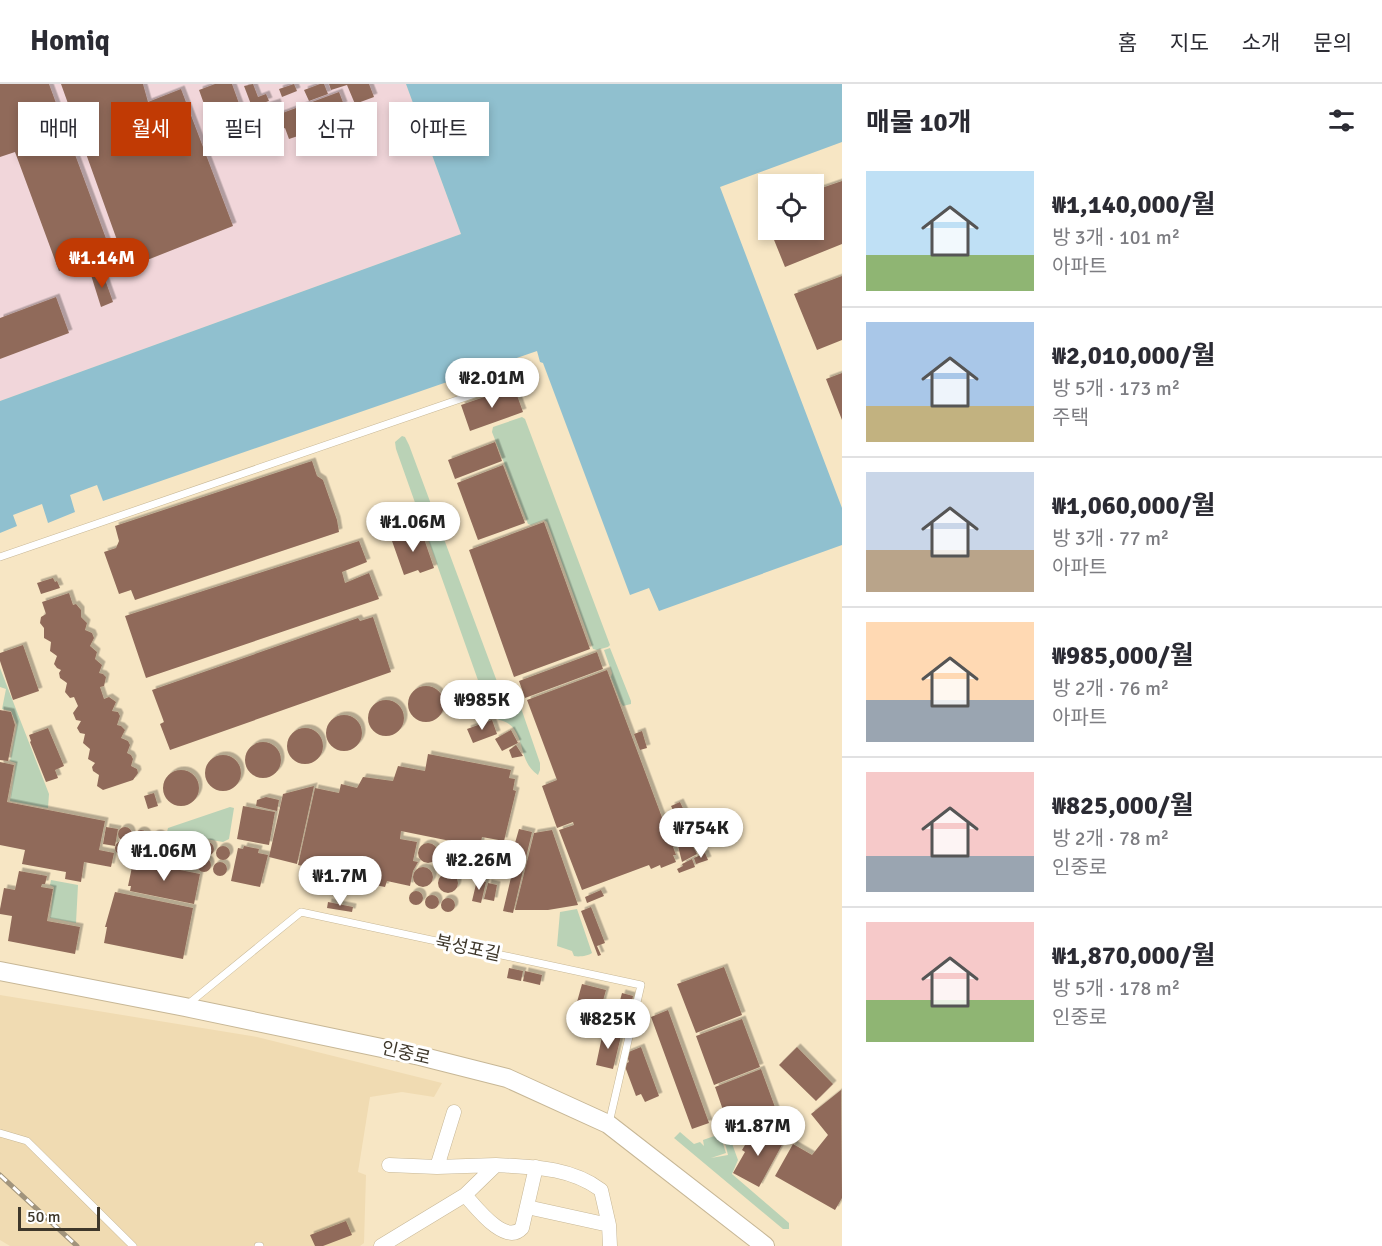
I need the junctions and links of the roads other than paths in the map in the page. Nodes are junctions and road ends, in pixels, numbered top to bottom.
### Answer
1 (498, 386) dead end
2 (0, 557) edge
3 (0, 971) edge
4 (185, 1006) junction
5 (454, 1112) dead end
6 (608, 1124) junction
7 (0, 1133) edge
8 (389, 1165) dead end
9 (496, 1165) junction
10 (438, 1167) junction
11 (536, 1167) junction
12 (465, 1194) junction
13 (527, 1207) junction
14 (609, 1225) junction
15 (133, 1246) edge
16 (381, 1246) edge
17 (610, 1246) edge
18 (765, 1246) edge

1 - 2 lane
3 - 4 main road, 인중로
4 - 6 main road, 인중로
4 - 6 lane, 북성포길
5 - 10 street
6 - 18 main road, 인중로
7 - 15 lane
8 - 10 street
9 - 10 street
9 - 11 street
9 - 12 street
11 - 13 street
11 - 14 street
12 - 13 street
12 - 16 street
13 - 14 street
14 - 17 street

